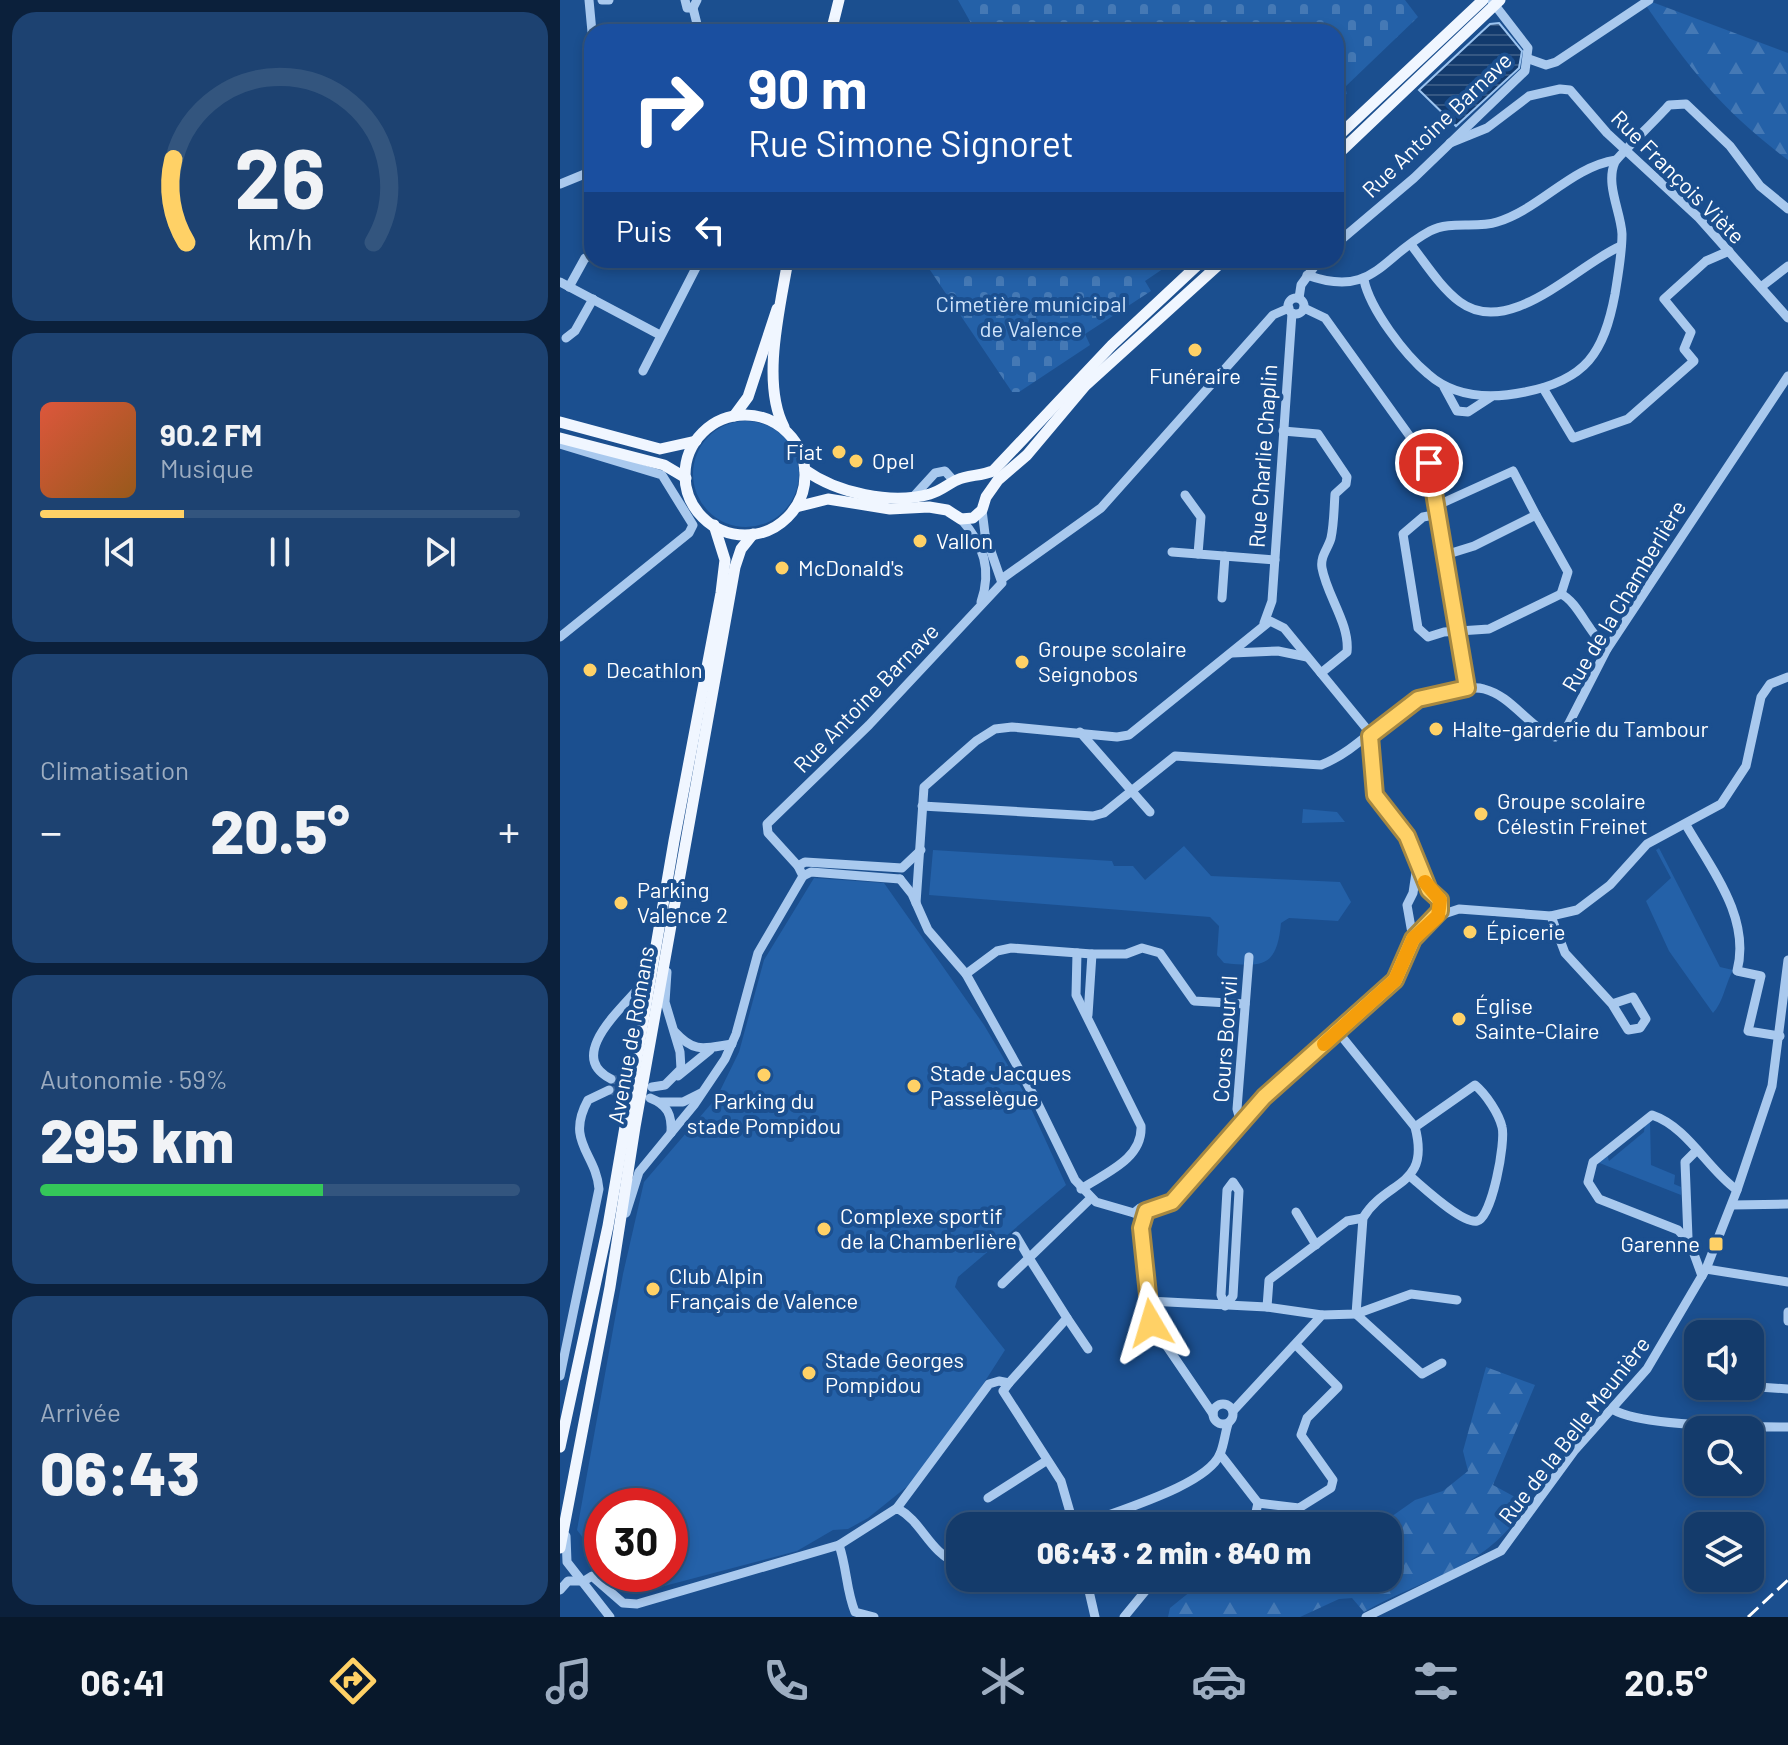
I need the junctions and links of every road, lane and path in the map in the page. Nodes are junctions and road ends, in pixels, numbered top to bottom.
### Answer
1 (589, 0) edge
2 (602, 0) edge
3 (609, 0) edge
4 (685, 0) edge
5 (839, 0) edge
6 (1649, 0) edge
7 (1492, 1) edge
8 (695, 4) edge
9 (591, 24) edge
10 (698, 24) edge
11 (833, 24) edge
12 (1529, 59) junction
13 (1344, 131) edge
14 (1450, 143) junction
15 (1344, 148) edge
16 (1627, 152) junction
17 (1616, 160) junction
18 (584, 174) edge
19 (560, 184) edge
20 (1788, 209) edge
21 (1344, 237) edge
22 (1412, 246) junction
23 (1621, 246) junction
24 (1729, 251) junction
25 (584, 259) edge
26 (1788, 266) edge
27 (696, 268) edge
28 (787, 268) edge
29 (1194, 268) edge
30 (1215, 268) edge
31 (1313, 268) edge
32 (1307, 275) junction
33 (1364, 280) junction
34 (564, 284) edge
35 (1761, 287) junction
36 (782, 297) junction
37 (1299, 298) junction
38 (593, 299) junction
39 (1304, 308) junction
40 (1290, 310) junction
41 (1788, 318) edge
42 (660, 335) junction
43 (566, 338) dead end
44 (643, 371) dead end
45 (1788, 376) edge
46 (1444, 387) junction
47 (1543, 388) junction
48 (1491, 397) junction
49 (734, 416) junction
50 (560, 422) edge
51 (786, 431) junction
52 (1283, 431) junction
53 (560, 438) edge
54 (696, 441) junction
55 (560, 444) edge
56 (633, 461) junction
57 (805, 470) junction
58 (686, 478) junction
59 (973, 479) junction
60 (951, 484) junction
61 (1185, 495) dead end
62 (914, 496) junction
63 (986, 497) junction
64 (796, 507) junction
65 (1438, 509) junction
66 (947, 510) junction
67 (982, 510) junction
68 (1536, 515) junction
69 (961, 519) junction
70 (714, 525) junction
71 (753, 534) junction
72 (1172, 552) dead end
73 (1198, 554) junction
74 (1445, 555) junction
75 (1225, 556) junction
76 (1275, 560) junction
77 (995, 574) junction
78 (991, 586) junction
79 (1561, 594) junction
80 (1222, 598) dead end
81 (1272, 601) junction
82 (1261, 626) junction
83 (1283, 628) junction
84 (1457, 633) junction
85 (560, 637) edge
86 (1607, 649) junction
87 (1263, 650) junction
88 (1278, 651) junction
89 (1230, 653) junction
90 (1307, 657) junction
91 (1321, 673) junction
92 (1788, 677) edge
93 (1467, 688) junction
94 (1080, 732) junction
95 (1370, 736) junction
96 (1130, 790) junction
97 (922, 806) junction
98 (1150, 812) dead end
99 (1686, 825) junction
100 (921, 850) junction
101 (1417, 865) junction
102 (905, 866) junction
103 (806, 870) junction
104 (918, 870) junction
105 (918, 881) junction
106 (903, 882) junction
107 (1429, 890) junction
108 (1413, 893) junction
109 (1440, 900) junction
110 (916, 903) junction
111 (1459, 909) junction
112 (1438, 916) junction
113 (1551, 916) junction
114 (1411, 918) junction
115 (1427, 923) junction
116 (669, 935) junction
117 (1413, 939) junction
118 (1077, 953) junction
119 (1092, 954) junction
120 (1249, 957) dead end
121 (1788, 960) edge
122 (655, 965) junction
123 (966, 974) junction
124 (1245, 1004) junction
125 (1612, 1004) dead end
126 (1088, 1015) junction
127 (670, 1026) junction
128 (1338, 1032) junction
129 (1780, 1036) junction
130 (732, 1044) junction
131 (1778, 1048) junction
132 (710, 1050) junction
133 (1788, 1054) edge
134 (677, 1076) junction
135 (611, 1079) dead end
136 (652, 1087) tunnel mouth
137 (609, 1090) dead end
138 (703, 1091) junction
139 (1241, 1123) junction
140 (1415, 1127) junction
141 (671, 1133) junction
142 (1697, 1150) junction
143 (1411, 1177) junction
144 (1081, 1189) junction
145 (1737, 1190) junction
146 (1090, 1199) junction
147 (1788, 1204) edge
148 (1732, 1205) junction
149 (1296, 1212) dead end
150 (1137, 1217) junction
151 (1363, 1218) junction
152 (1016, 1236) dead end
153 (1689, 1240) junction
154 (1316, 1245) junction
155 (1714, 1248) junction
156 (1029, 1258) junction
157 (1704, 1272) junction
158 (1788, 1282) edge
159 (1002, 1284) dead end
160 (610, 1287) junction
161 (1457, 1300) dead end
162 (1148, 1301) junction
163 (1225, 1306) junction
164 (1267, 1307) junction
165 (1788, 1312) edge
166 (1356, 1314) junction
167 (1322, 1315) junction
168 (1067, 1318) junction
169 (1788, 1321) edge
170 (1296, 1345) junction
171 (1088, 1349) dead end
172 (1442, 1363) dead end
173 (560, 1376) edge
174 (1009, 1383) junction
175 (1764, 1387) edge
176 (1788, 1389) edge
177 (1614, 1410) junction
178 (1214, 1411) junction
179 (1233, 1411) junction
180 (1224, 1424) junction
181 (1788, 1427) edge
182 (560, 1447) edge
183 (1220, 1454) junction
184 (1046, 1461) junction
185 (988, 1498) dead end
186 (1258, 1503) junction
187 (897, 1508) junction
188 (1072, 1512) edge
189 (1117, 1512) edge
190 (1256, 1512) edge
191 (566, 1515) junction
192 (839, 1545) junction
193 (560, 1548) edge
194 (946, 1560) edge
195 (584, 1581) joint
196 (688, 1589) edge
197 (560, 1590) edge
198 (592, 1592) edge
199 (612, 1592) edge
200 (678, 1592) edge
201 (1089, 1592) edge
202 (1145, 1592) edge
203 (610, 1617) edge
204 (874, 1617) edge
205 (1095, 1617) edge
206 (1124, 1617) edge
207 (1366, 1617) edge

1 - 9 street
2 - 3 street
4 - 8 street
5 - 11 main road
6 - 12 street, Rue Antoine Barnave
7 - 12 street
7 - 13 main road
7 - 15 main road
8 - 10 street
12 - 14 street, Rue Antoine Barnave
14 - 16 street, Rue François Viète
14 - 21 street, Rue Antoine Barnave
16 - 17 street
16 - 20 street
16 - 24 street, Rue François Viète
17 - 22 street
17 - 23 street
18 - 19 street
22 - 23 street
22 - 33 street
23 - 47 street
24 - 35 street, Rue François Viète
24 - 47 street
25 - 34 street
26 - 35 street
27 - 42 street
28 - 36 main road
29 - 59 main road
30 - 63 main road
31 - 32 street
32 - 33 street
32 - 37 street
33 - 46 street
34 - 38 street
35 - 41 street, Rue François Viète
36 - 49 main road
36 - 51 main road
37 - 39 street
37 - 40 street
38 - 42 street
38 - 43 street
39 - 40 street
39 - 65 street
40 - 52 street, Rue Charlie Chaplin
40 - 77 street
42 - 44 street
45 - 86 street, Rue de la Chamberlière
46 - 48 street
46 - 48 street
47 - 48 street
49 - 51 main road
49 - 54 main road
50 - 54 main road
51 - 57 main road
52 - 76 street, Rue Charlie Chaplin
52 - 91 street
53 - 56 main road
54 - 58 main road
55 - 56 street
56 - 58 main road
56 - 85 street
57 - 62 main road
57 - 64 main road
58 - 70 main road
59 - 60 main road
59 - 63 main road
60 - 62 main road
60 - 62 street
60 - 66 main road
61 - 73 street
63 - 67 main road
64 - 66 main road
64 - 71 main road
65 - 68 street
65 - 74 street
65 - 84 street
66 - 69 main road
67 - 69 main road
67 - 77 street
68 - 74 street
68 - 79 street
69 - 77 street
70 - 71 main road
70 - 122 main road, Avenue de Romans
71 - 116 main road, Avenue de Romans
72 - 73 street
73 - 75 street
74 - 84 street
75 - 76 street
75 - 80 street
76 - 81 street, Rue Charlie Chaplin
77 - 78 street
77 - 78 street
78 - 103 street, Rue Antoine Barnave
79 - 84 street
79 - 86 street
81 - 82 street, Rue Charlie Chaplin
81 - 83 street, Rue Charlie Chaplin
82 - 83 street
82 - 87 street
82 - 89 street
83 - 88 street
83 - 90 street, Rue Charlie Chaplin
84 - 93 street
86 - 93 street, Rue de la Chamberlière
87 - 88 street
87 - 89 street
88 - 90 street
89 - 94 street
90 - 91 street, Rue Charlie Chaplin
91 - 95 street, Rue Charlie Chaplin
92 - 99 street
93 - 95 street
94 - 96 street
94 - 97 street
95 - 96 street
95 - 101 street
96 - 97 street
96 - 98 street
97 - 100 street
99 - 113 street
99 - 129 street
100 - 102 street
100 - 104 street
101 - 107 street
101 - 108 street
102 - 103 street
102 - 104 street
102 - 106 street
103 - 106 street
103 - 130 street
104 - 105 street
105 - 106 street
105 - 110 street
106 - 110 street
107 - 108 street
107 - 109 street
108 - 114 street
109 - 111 street
109 - 112 street
110 - 123 street
111 - 112 street
111 - 113 street
112 - 115 street
113 - 125 street
114 - 115 street
114 - 117 street
115 - 117 street
116 - 127 street
116 - 160 main road, Avenue de Romans
117 - 128 street
118 - 119 street
118 - 123 street
118 - 126 street
119 - 124 street
119 - 126 street
120 - 124 street, Cours Bourvil
121 - 129 street, Rue de la Belle Meunière
122 - 135 street
122 - 182 main road, Avenue de Romans
123 - 144 street
124 - 139 street, Cours Bourvil
126 - 144 street
127 - 132 street
127 - 134 street
128 - 139 street
128 - 140 street
129 - 131 street, Rue de la Belle Meunière
130 - 132 street
130 - 138 street
131 - 133 street
131 - 145 street, Rue de la Belle Meunière
132 - 134 street
134 - 136 street
137 - 173 street
138 - 141 street
138 - 141 street
139 - 150 street
140 - 143 street
140 - 143 street
141 - 160 street
142 - 145 street
142 - 153 street
142 - 153 street
143 - 151 street
144 - 146 street
145 - 148 street, Rue de la Belle Meunière
146 - 150 street
146 - 156 street
147 - 148 street
148 - 155 street, Rue de la Belle Meunière
149 - 154 street
150 - 162 street
151 - 154 street
151 - 166 street
152 - 156 street
153 - 155 street
153 - 157 street
154 - 164 street
155 - 157 street, Rue de la Belle Meunière
156 - 159 street
156 - 168 street
157 - 158 street
157 - 177 street, Rue de la Belle Meunière
160 - 191 main road, Avenue de Romans
161 - 166 street
162 - 163 street
162 - 178 street
163 - 163 street
163 - 164 street
164 - 167 street
165 - 169 street
166 - 167 street
166 - 172 street
167 - 170 street
168 - 171 street
168 - 174 street
170 - 179 street
170 - 186 street
174 - 184 street
174 - 187 street
175 - 176 street
177 - 181 street
177 - 207 street, Rue de la Belle Meunière
178 - 179 street
178 - 180 street
179 - 180 street
180 - 183 street
183 - 186 street
183 - 189 street
184 - 185 street
184 - 188 street
186 - 190 street
187 - 192 street
187 - 194 street
191 - 193 main road, Avenue de Romans
191 - 195 street
192 - 196 street
192 - 204 street
195 - 197 street
198 - 203 street
199 - 200 street
201 - 205 street
202 - 206 street

